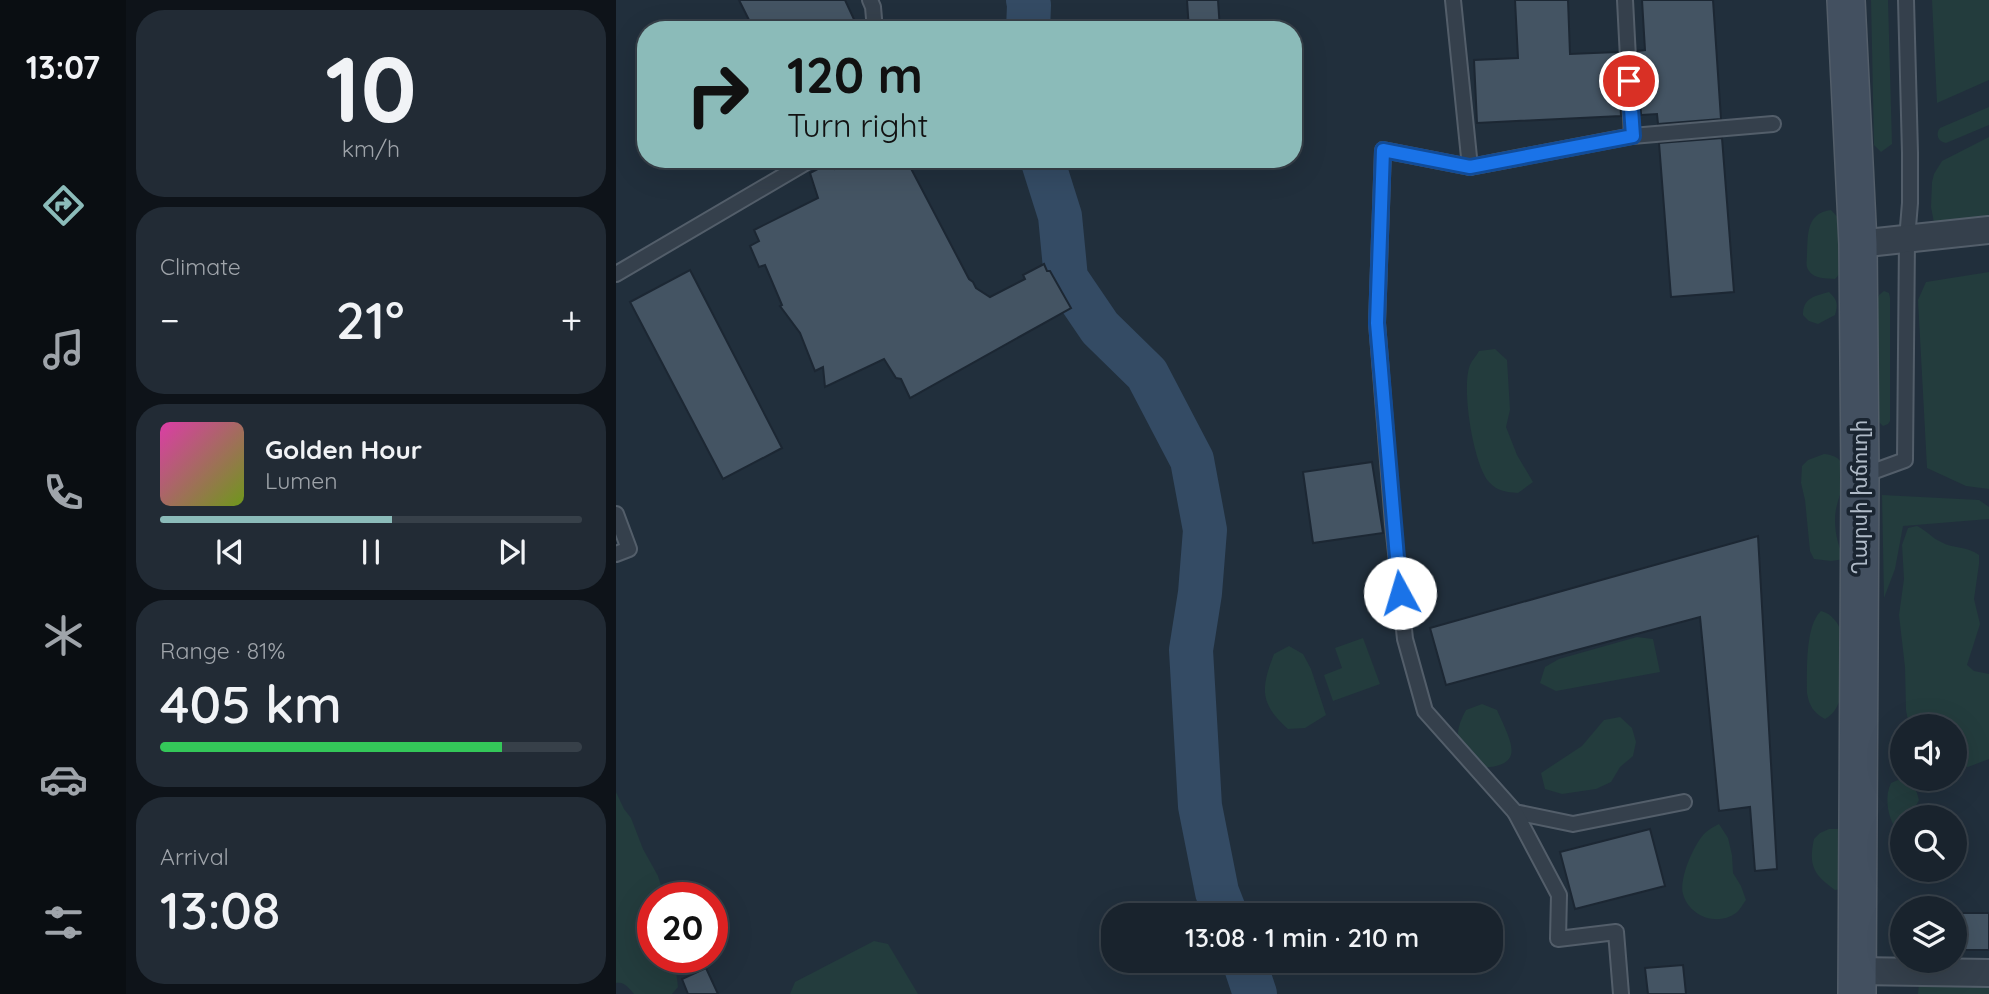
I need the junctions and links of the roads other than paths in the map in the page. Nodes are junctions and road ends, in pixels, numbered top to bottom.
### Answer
1 (870, 0) edge
2 (1453, 0) edge
3 (1625, 0) edge
4 (1846, 0) edge
5 (1906, 0) edge
6 (874, 21) edge
7 (1773, 124) dead end
8 (1633, 136) junction
9 (1470, 167) junction
10 (797, 168) edge
11 (1989, 230) edge
12 (1907, 239) junction
13 (1858, 244) junction
14 (616, 274) edge
15 (1860, 477) junction
16 (616, 514) edge
17 (616, 554) edge
18 (1684, 802) dead end
19 (1515, 812) junction
20 (1989, 974) edge
21 (1857, 983) edge
22 (1620, 994) edge

1 - 6 lane
2 - 9 lane
3 - 8 lane
4 - 13 main road, Ղարսի խճուղի
5 - 12 lane
7 - 8 lane
8 - 9 lane
9 - 19 lane
10 - 14 lane
11 - 12 street
12 - 13 street
12 - 15 lane
13 - 15 main road, Ղարսի խճուղի
15 - 21 main road, Ղարսի խճուղի
16 - 17 lane
18 - 19 lane
19 - 22 lane
20 - 21 street

